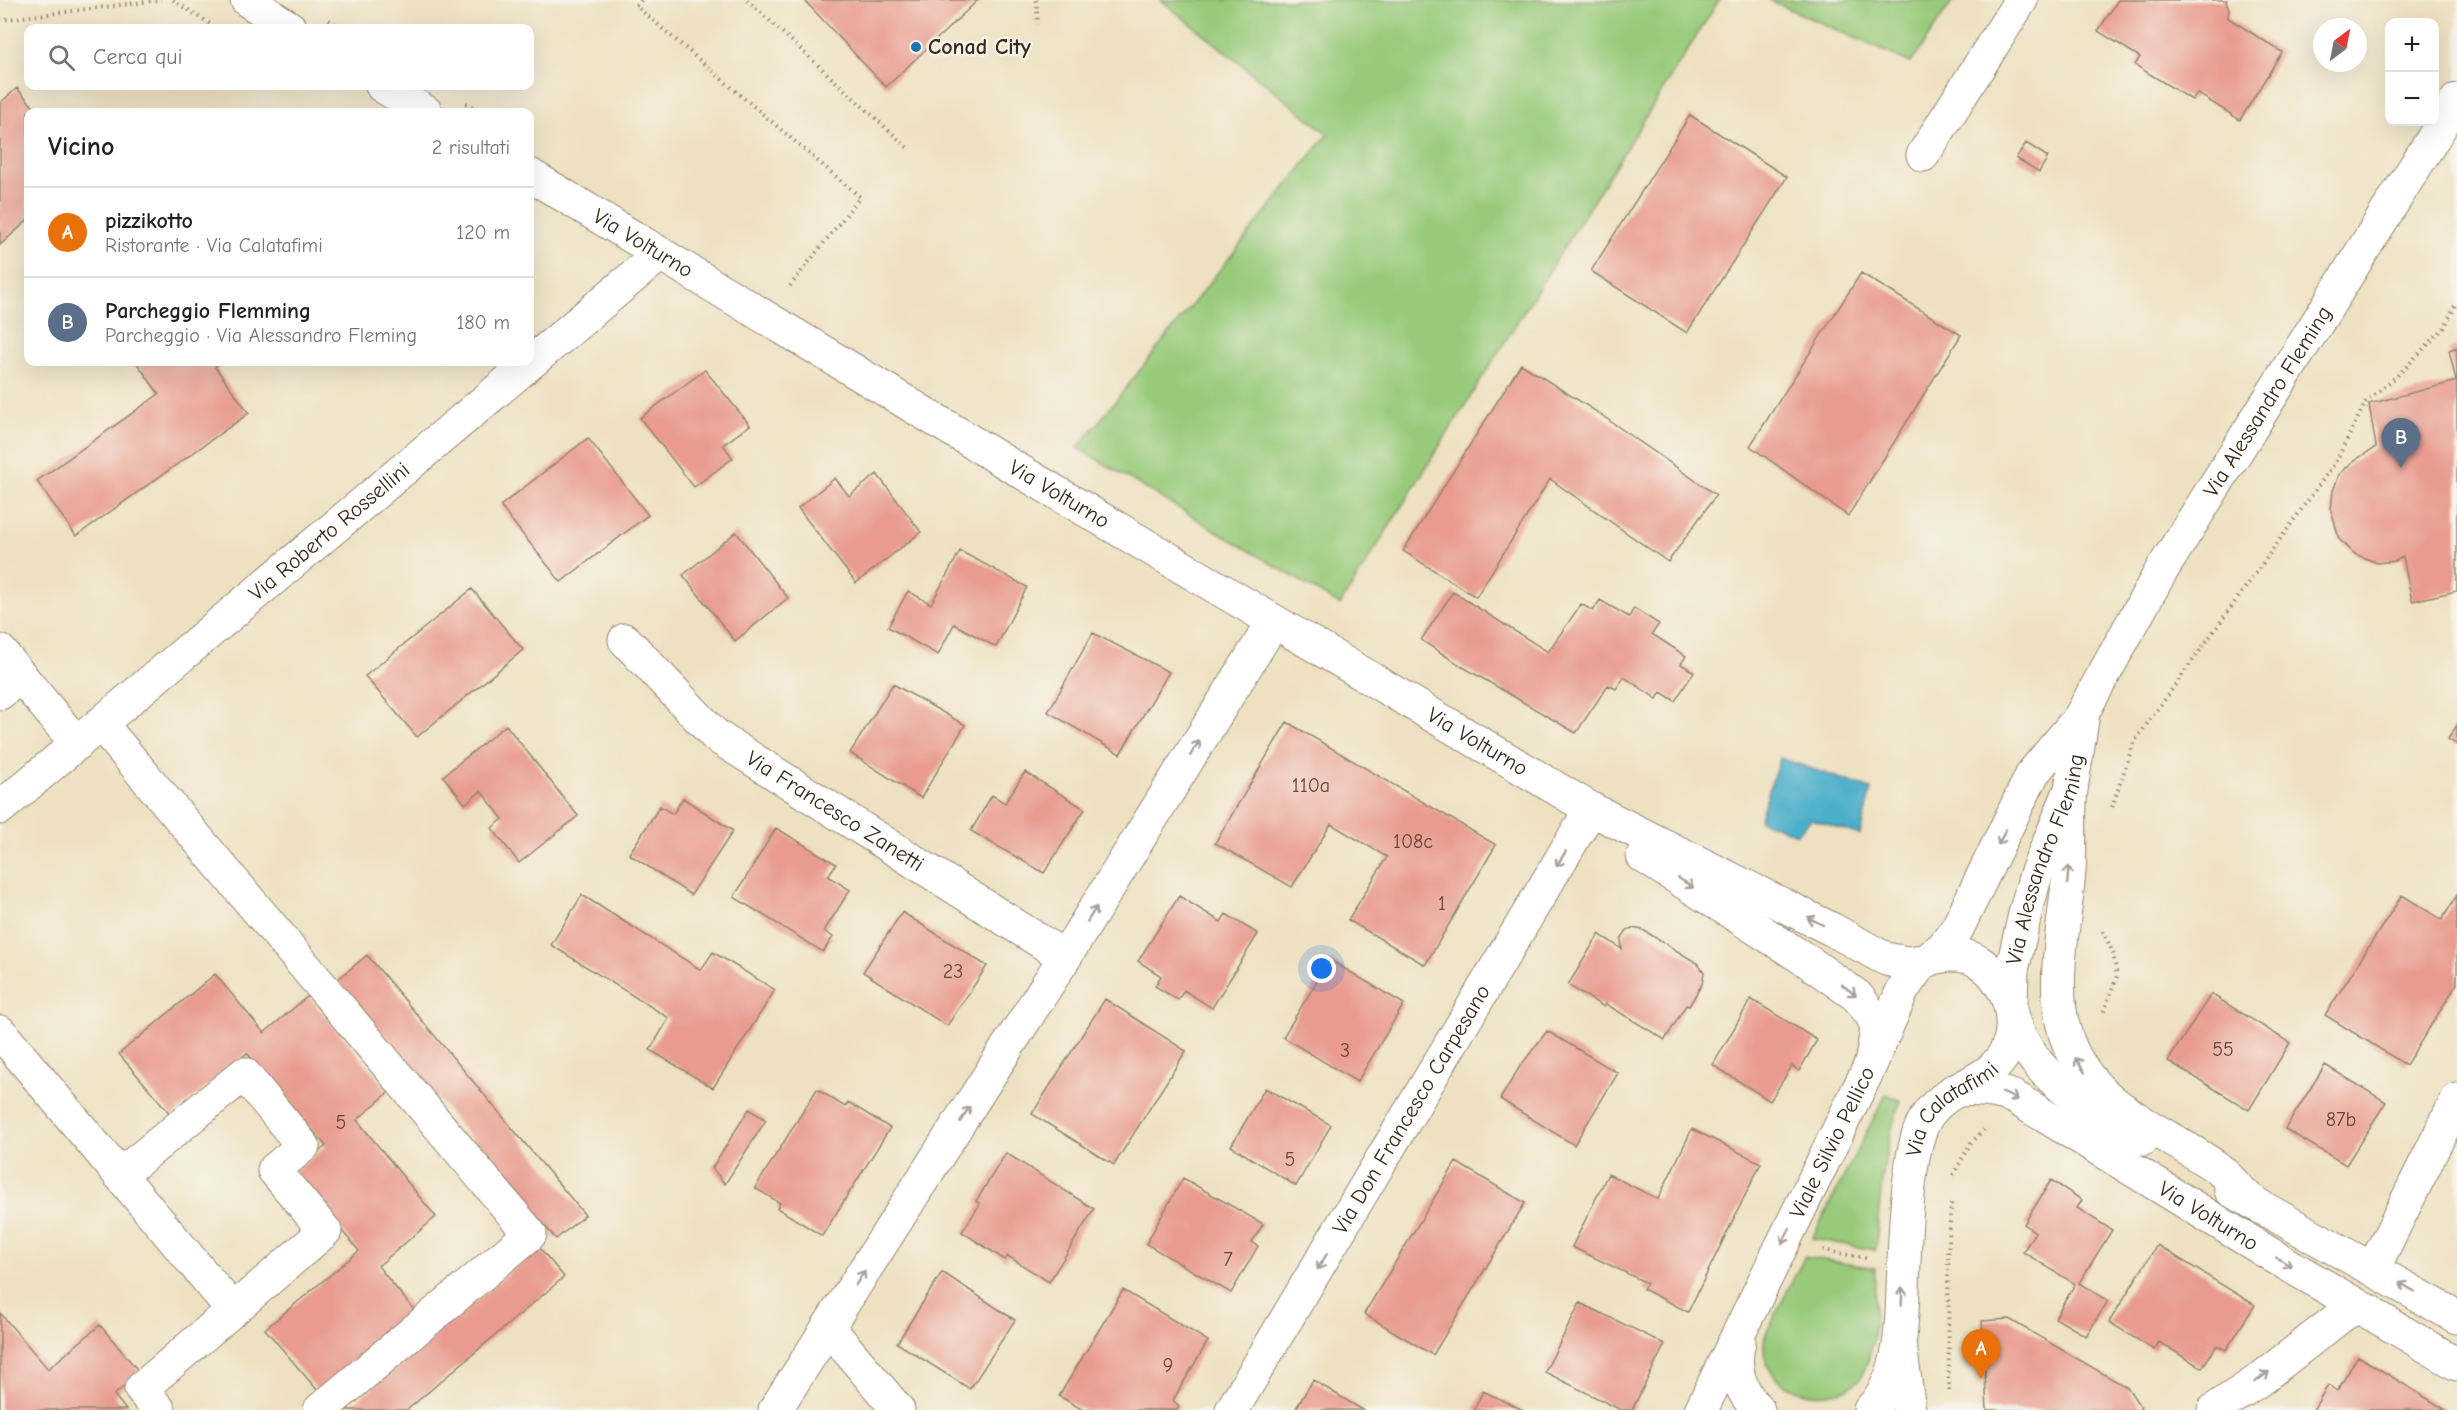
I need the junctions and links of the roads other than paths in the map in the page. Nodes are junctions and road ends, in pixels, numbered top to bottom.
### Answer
1 (247, 0) edge
2 (2021, 0) edge
3 (284, 24) edge
4 (389, 90) edge
5 (2457, 100) edge
6 (419, 108) edge
7 (1923, 155) dead end
8 (534, 177) edge
9 (660, 254) junction
10 (534, 360) edge
11 (527, 366) edge
12 (1274, 621) junction
13 (626, 640) dead end
14 (0, 651) edge
15 (10, 685) edge
16 (2086, 706) junction
17 (89, 734) junction
18 (2071, 789) junction
19 (0, 808) edge
20 (1591, 809) junction
21 (1065, 957) junction
22 (1926, 961) junction
23 (2012, 1013) junction
24 (0, 1032) edge
25 (1869, 1068) junction
26 (1953, 1091) junction
27 (2457, 1100) edge
28 (120, 1175) junction
29 (2256, 1204) junction
30 (2373, 1269) junction
31 (233, 1310) junction
32 (2370, 1311) junction
33 (2457, 1317) edge
34 (829, 1328) junction
35 (1743, 1328) junction
36 (1901, 1332) junction
37 (2457, 1364) edge
38 (159, 1410) edge
39 (320, 1410) edge
40 (775, 1410) edge
41 (898, 1410) edge
42 (1232, 1410) edge
43 (1701, 1410) edge
44 (1758, 1410) edge
45 (1870, 1410) edge
46 (1909, 1410) edge
47 (2214, 1410) edge

1 - 3 street
2 - 7 street
4 - 6 street
5 - 16 street, Via Alessandro Fleming
8 - 9 street, Via Volturno
9 - 10 street, Via Roberto Rossellini
9 - 12 street, Via Volturno
11 - 17 street, Via Roberto Rossellini
12 - 20 street, Via Volturno
21 -> 12 street
13 - 21 street, Via Francesco Zanetti
14 - 15 street
15 - 17 street
16 - 18 street, Via Alessandro Fleming
16 -> 22 street, Via Alessandro Fleming
17 - 19 street, Via Roberto Rossellini
17 - 39 street
18 - 23 street, Via Alessandro Fleming
29 -> 18 street
22 -> 20 street, Via Volturno
20 -> 25 street, Via Volturno
20 -> 42 street, Via Don Francesco Carpesano
34 -> 21 street
22 - 23 street, Via Calatafimi
22 - 25 street, Viale Silvio Pellico
23 - 26 street, Via Calatafimi
23 - 29 street, Via Volturno
24 - 28 street
25 -> 35 street, Viale Silvio Pellico
26 -> 32 street, Via Volturno
36 -> 26 street, Via Calatafimi
27 - 30 street
28 - 31 street
28 - 31 street
29 - 30 street, Via Volturno
33 -> 30 street, Via Volturno
31 - 38 street
32 - 37 street, Via Volturno
47 -> 32 street
34 - 40 street
34 - 41 street
35 - 43 street, Viale Silvio Pellico
35 - 44 street, Viale Silvio Pellico
36 - 45 street, Via Calatafimi
36 - 46 street, Via Calatafimi

